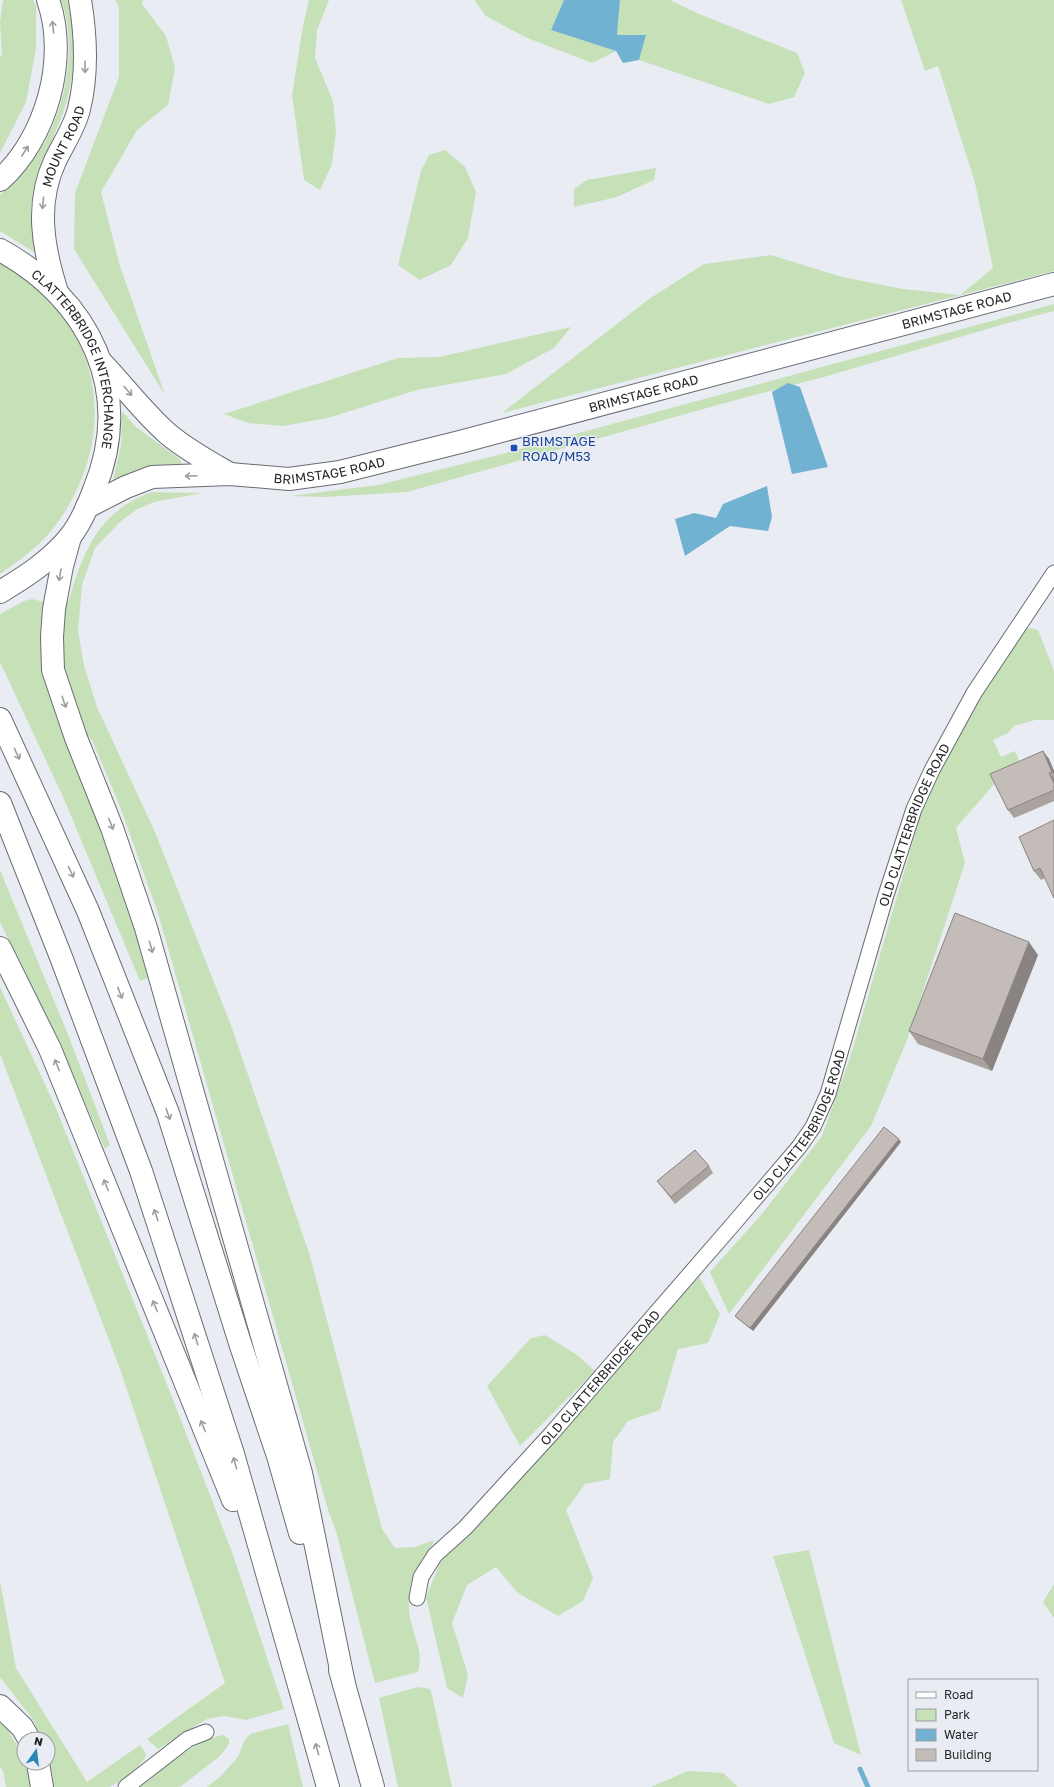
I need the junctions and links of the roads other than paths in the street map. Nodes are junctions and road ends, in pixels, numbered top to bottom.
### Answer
1 (48, 0) edge
2 (80, 0) edge
3 (0, 180) edge
4 (0, 250) edge
5 (1054, 284) edge
6 (56, 292) junction
7 (102, 362) junction
8 (230, 474) junction
9 (87, 507) junction
10 (70, 537) junction
11 (1054, 573) edge
12 (0, 592) edge
13 (0, 719) edge
14 (0, 803) edge
15 (0, 948) edge
16 (417, 1598) dead end
17 (280, 1618) junction
18 (344, 1684) junction
19 (2, 1705) edge
20 (24, 1731) edge
21 (206, 1732) dead end
22 (39, 1771) edge
23 (42, 1787) edge
24 (126, 1787) edge
25 (328, 1787) edge
26 (373, 1787) edge

3 -> 1 main road
2 -> 6 main road, MOUNT ROAD
4 - 6 main road, CLATTERBRIDGE INTERCHANGE
5 - 8 main road, BRIMSTAGE ROAD
6 - 7 main road, CLATTERBRIDGE INTERCHANGE
7 -> 8 main road, BRIMSTAGE ROAD
7 - 9 main road, CLATTERBRIDGE INTERCHANGE
8 -> 9 main road, BRIMSTAGE ROAD
9 - 10 main road, CLATTERBRIDGE INTERCHANGE
10 - 12 main road, CLATTERBRIDGE INTERCHANGE
10 -> 18 main road
11 - 16 street, OLD CLATTERBRIDGE ROAD
13 -> 18 main road
17 -> 14 main road
17 -> 15 main road
25 -> 17 main road
18 - 26 main road
19 - 20 main road
21 - 24 street
22 - 23 main road

